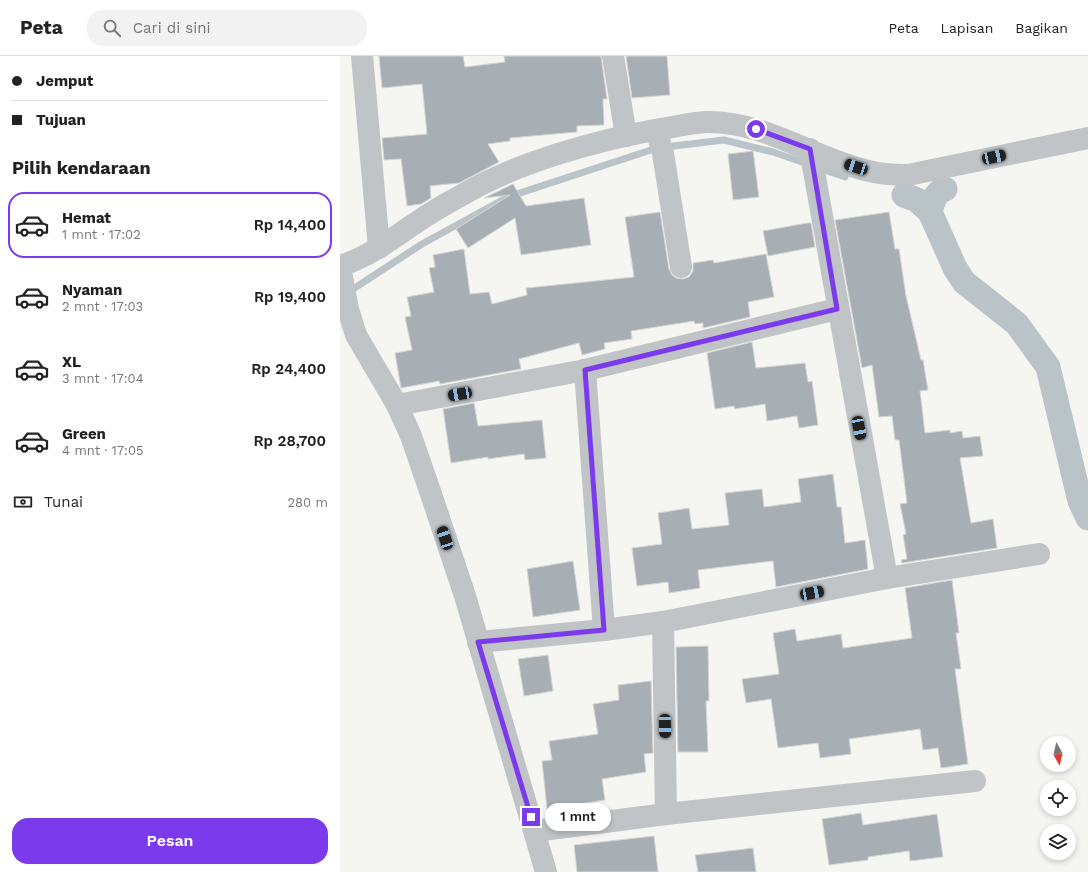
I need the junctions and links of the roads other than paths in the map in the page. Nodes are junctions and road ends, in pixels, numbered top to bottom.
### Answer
1 (362, 56) edge
2 (613, 56) edge
3 (626, 136) junction
4 (1088, 138) edge
5 (659, 141) junction
6 (812, 165) junction
7 (379, 248) junction
8 (340, 266) edge
9 (681, 267) dead end
10 (837, 309) junction
11 (585, 370) junction
12 (397, 405) junction
13 (1039, 554) dead end
14 (887, 578) junction
15 (663, 622) junction
16 (604, 630) junction
17 (478, 642) junction
18 (975, 781) dead end
19 (666, 814) junction
20 (535, 831) junction
21 (546, 872) edge

1 - 7 street
2 - 3 street
3 - 5 street
3 - 7 street
4 - 6 street
5 - 6 street
5 - 9 street
6 - 10 street
7 - 8 street
8 - 12 street
10 - 11 street
10 - 14 street
11 - 12 street
11 - 16 street
12 - 17 street
13 - 14 street
14 - 15 street
15 - 16 street
15 - 19 street
16 - 17 street
17 - 20 street
18 - 19 street
19 - 20 street
20 - 21 street

